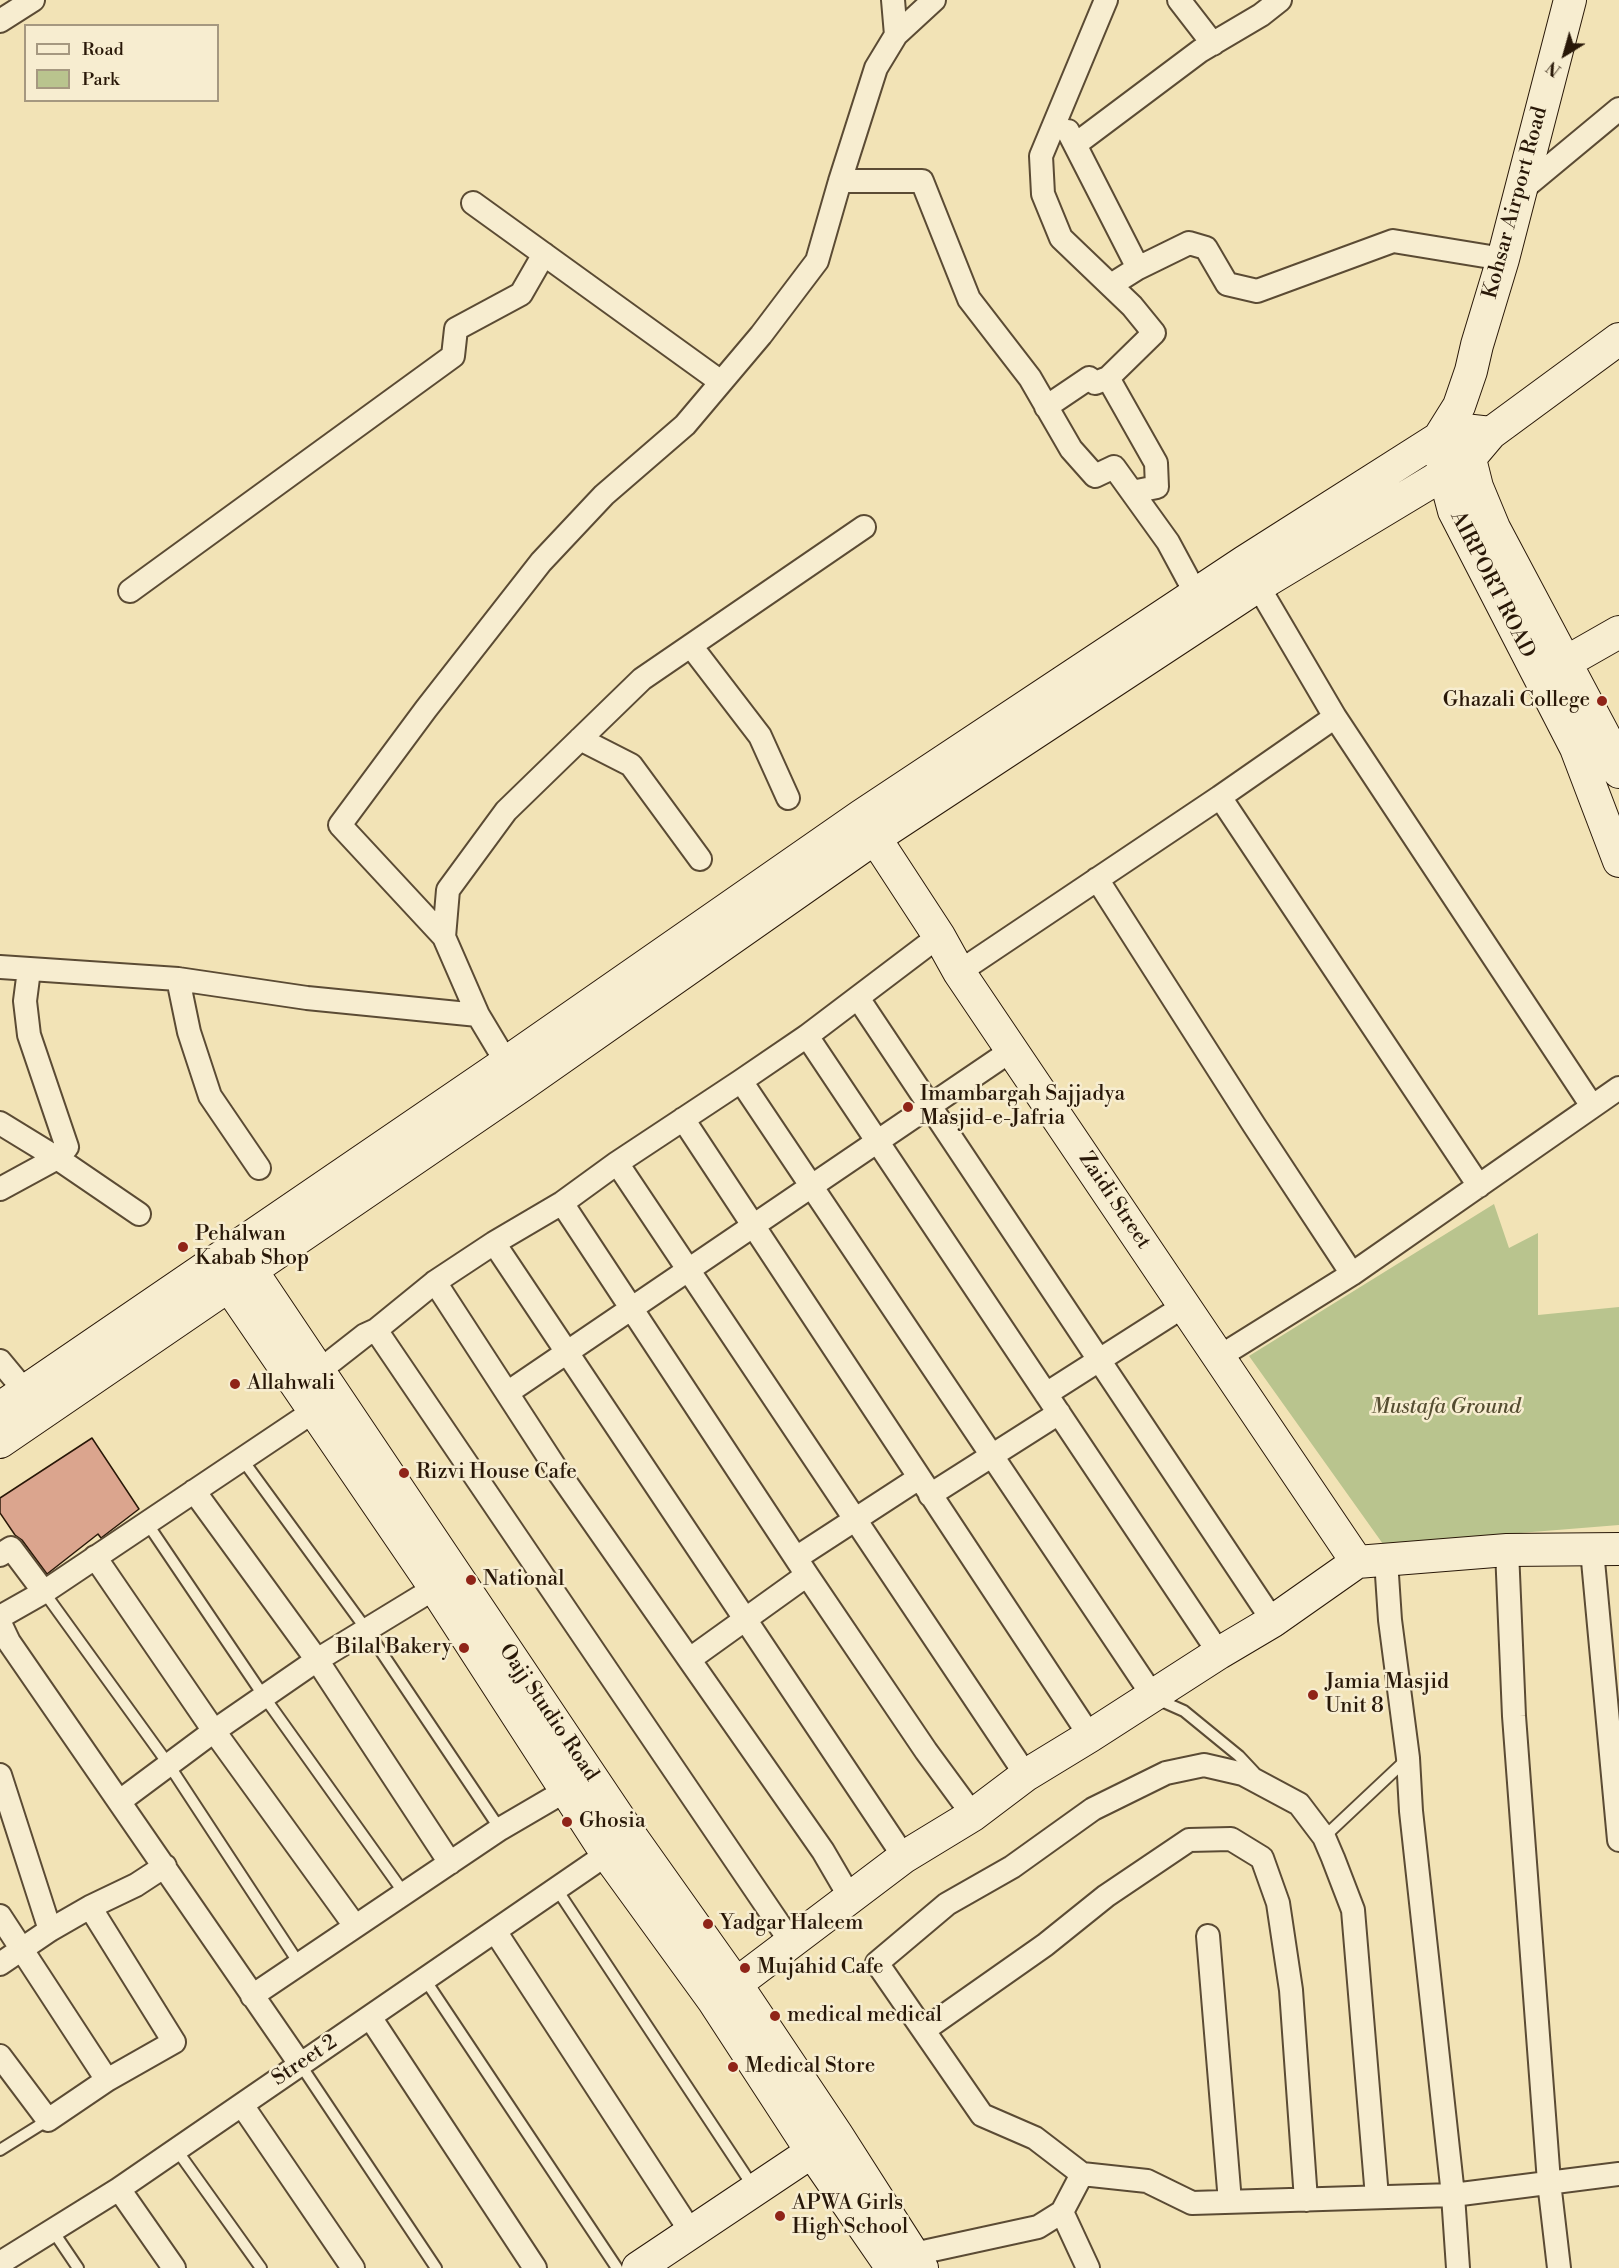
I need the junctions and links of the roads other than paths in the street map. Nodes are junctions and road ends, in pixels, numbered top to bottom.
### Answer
1 (33, 0) edge
2 (893, 0) edge
3 (934, 0) edge
4 (1106, 0) edge
5 (1179, 0) edge
6 (1280, 0) edge
7 (1570, 0) edge
8 (0, 21) edge
9 (896, 35) junction
10 (1213, 44) junction
11 (1619, 109) edge
12 (1058, 114) junction
13 (1076, 144) junction
14 (840, 181) junction
15 (1519, 192) junction
16 (473, 203) dead end
17 (543, 254) junction
18 (1503, 259) junction
19 (1138, 268) junction
20 (1111, 285) junction
21 (1619, 339) edge
22 (1108, 378) junction
23 (721, 382) junction
24 (1046, 406) junction
25 (1461, 440) junction
26 (1132, 492) junction
27 (864, 527) dead end
28 (1251, 574) junction
29 (130, 591) dead end
30 (1196, 594) junction
31 (1619, 632) edge
32 (691, 645) junction
33 (1552, 670) junction
34 (1335, 717) junction
35 (580, 740) junction
36 (1619, 772) edge
37 (1220, 797) junction
38 (788, 798) dead end
39 (875, 838) junction
40 (700, 859) dead end
41 (1619, 861) edge
42 (1097, 879) junction
43 (939, 936) junction
44 (444, 937) junction
45 (0, 967) edge
46 (29, 970) junction
47 (959, 972) junction
48 (178, 979) junction
49 (858, 998) junction
50 (478, 1015) junction
51 (807, 1036) junction
52 (1012, 1050) junction
53 (514, 1074) junction
54 (741, 1081) junction
55 (1619, 1088) edge
56 (930, 1106) junction
57 (1592, 1106) junction
58 (683, 1119) junction
59 (0, 1123) edge
60 (878, 1141) junction
61 (57, 1158) junction
62 (617, 1163) junction
63 (259, 1168) dead end
64 (811, 1186) junction
65 (1479, 1186) junction
66 (0, 1189) edge
67 (562, 1203) junction
68 (139, 1214) dead end
69 (753, 1226) junction
70 (494, 1243) junction
71 (231, 1266) junction
72 (688, 1270) junction
73 (1352, 1274) junction
74 (435, 1282) junction
75 (1184, 1306) junction
76 (630, 1309) junction
77 (376, 1330) junction
78 (567, 1352) junction
79 (1219, 1357) junction
80 (1099, 1360) junction
81 (0, 1361) edge
82 (319, 1371) junction
83 (507, 1393) junction
84 (1046, 1394) junction
85 (22, 1404) edge
86 (315, 1412) junction
87 (1059, 1413) junction
88 (0, 1442) edge
89 (991, 1456) junction
90 (242, 1459) junction
91 (925, 1486) junction
92 (194, 1491) junction
93 (856, 1520) junction
94 (147, 1522) junction
95 (4, 1544) edge
96 (1606, 1549) edge
97 (1508, 1550) junction
98 (95, 1557) junction
99 (1372, 1561) junction
100 (802, 1567) junction
101 (435, 1588) junction
102 (44, 1592) junction
103 (0, 1617) edge
104 (746, 1619) junction
105 (1273, 1621) junction
106 (0, 1623) edge
107 (366, 1629) junction
108 (1219, 1653) junction
109 (690, 1659) junction
110 (317, 1660) junction
111 (1153, 1696) junction
112 (265, 1698) junction
113 (214, 1731) junction
114 (1090, 1736) junction
115 (1408, 1758) junction
116 (170, 1765) junction
117 (0, 1775) edge
118 (1026, 1775) junction
119 (1271, 1789) junction
120 (565, 1791) junction
121 (120, 1801) junction
122 (973, 1815) junction
123 (500, 1829) junction
124 (1324, 1837) junction
125 (1619, 1840) edge
126 (607, 1854) junction
127 (904, 1857) junction
128 (450, 1863) junction
129 (165, 1866) junction
130 (556, 1888) junction
131 (404, 1893) junction
132 (851, 1899) junction
133 (90, 1906) junction
134 (0, 1916) edge
135 (355, 1926) junction
136 (50, 1930) junction
137 (495, 1931) junction
138 (1208, 1936) dead end
139 (791, 1942) junction
140 (22, 1949) junction
141 (0, 1964) edge
142 (300, 1965) junction
143 (424, 1978) junction
144 (725, 1992) junction
145 (252, 1996) junction
146 (369, 2017) junction
147 (924, 2030) junction
148 (0, 2056) edge
149 (300, 2064) junction
150 (107, 2080) junction
151 (242, 2105) junction
152 (48, 2120) junction
153 (824, 2143) junction
154 (176, 2149) junction
155 (0, 2150) edge
156 (1082, 2174) junction
157 (1619, 2174) edge
158 (1549, 2182) junction
159 (119, 2189) junction
160 (756, 2190) junction
161 (1453, 2195) junction
162 (1377, 2197) junction
163 (1306, 2199) junction
164 (1230, 2202) junction
165 (1062, 2212) junction
166 (53, 2231) junction
167 (691, 2232) junction
168 (0, 2263) edge
169 (909, 2264) edge
170 (78, 2268) edge
171 (174, 2268) edge
172 (261, 2268) edge
173 (353, 2268) edge
174 (436, 2268) edge
175 (535, 2268) edge
176 (616, 2268) edge
177 (638, 2268) edge
178 (1088, 2268) edge
179 (1458, 2268) edge
180 (1559, 2268) edge

1 - 8 street
2 - 9 street
3 - 9 street
4 - 12 street
5 - 10 street
6 - 10 street
7 - 15 street, Kohsar Airport Road
9 - 14 street
10 - 13 street
11 - 15 street
12 - 13 street
12 - 20 street
13 - 19 street
14 - 23 street
14 - 24 street
15 - 18 street, Kohsar Airport Road
16 - 17 street
17 - 23 street
17 - 29 street
18 - 19 street
18 - 25 street, Kohsar Airport Road
19 - 20 street
20 - 22 street
21 - 25 street
22 - 24 street
22 - 26 street
23 - 44 street
24 - 26 street
25 - 28 street
25 - 33 street
26 - 30 street
27 - 32 street
28 - 30 street
28 - 34 street
28 - 39 street
30 - 53 street
31 - 33 street
32 - 35 street
32 - 38 street
33 - 36 street
33 - 41 street, AIRPORT ROAD
34 - 37 street
34 - 57 street
35 - 40 street
35 - 44 street
37 - 42 street
37 - 65 street
39 - 43 street, Zaidi Street
39 - 53 street
42 - 47 street
42 - 73 street
43 - 47 street, Zaidi Street
43 - 49 street
44 - 50 street
45 - 46 street
46 - 48 street
46 - 61 street
47 - 52 street, Zaidi Street
48 - 50 street
48 - 63 street
49 - 51 street
49 - 56 street
50 - 53 street
51 - 54 street
51 - 60 street
52 - 56 street
52 - 75 street, Zaidi Street
53 - 71 street
54 - 58 street
54 - 64 street
55 - 57 street
56 - 60 street
56 - 80 street
57 - 65 street
58 - 62 street
58 - 69 street
59 - 61 street
60 - 64 street
60 - 84 street
61 - 66 street
61 - 68 street
62 - 67 street
62 - 72 street
64 - 69 street
64 - 89 street
65 - 73 street
67 - 70 street
67 - 76 street
69 - 72 street
69 - 91 street
70 - 74 street
70 - 78 street
71 - 82 street, Oajj Studio Road
71 - 85 street
71 - 86 street, Oajj Studio Road
72 - 76 street
72 - 93 street
73 - 79 street
74 - 77 street
74 - 83 street
75 - 79 street, Zaidi Street
75 - 80 street
76 - 78 street
76 - 100 street
77 - 82 street
77 - 139 street
78 - 83 street
78 - 104 street
79 - 99 street, Zaidi Street
80 - 84 street
80 - 105 street
81 - 85 street
82 - 144 street, Oajj Studio Road
83 - 109 street
84 - 87 street
85 - 88 street
86 - 90 street
86 - 101 street, Oajj Studio Road
87 - 89 street
87 - 108 street
89 - 91 street
89 - 111 street
90 - 92 street
90 - 107 lane
91 - 93 street
91 - 114 street
92 - 94 street
92 - 110 street
93 - 100 street
93 - 118 street
94 - 98 street
94 - 112 lane
95 - 102 street
96 - 97 street
96 - 125 street
97 - 99 street
97 - 158 street
98 - 102 street
98 - 113 street
99 - 105 street
99 - 115 street
100 - 104 street
100 - 122 street
101 - 107 street
101 - 120 street, Oajj Studio Road
102 - 103 street
102 - 116 lane
104 - 109 street
104 - 127 street
105 - 108 street
106 - 121 street
107 - 110 street
107 - 123 lane
108 - 111 street
109 - 132 street
110 - 112 street
110 - 128 street
111 - 114 street
111 - 119 lane
112 - 113 street
112 - 131 lane
113 - 116 street
113 - 135 street
114 - 118 street
115 - 124 lane
115 - 161 street
116 - 121 street
116 - 142 lane
117 - 136 street
118 - 122 street
119 - 124 street
119 - 147 street
120 - 123 street
120 - 126 street, Oajj Studio Road
121 - 129 street
122 - 127 street
123 - 128 street
124 - 162 street
126 - 130 street, Street 2
126 - 144 street, Oajj Studio Road
127 - 132 street
128 - 131 street
129 - 133 street
129 - 145 street
130 - 137 street, Street 2
130 - 160 lane
131 - 135 street
132 - 139 street
133 - 136 street
133 - 150 street
134 - 140 street
135 - 142 street
136 - 140 street
137 - 143 street, Street 2
137 - 167 street
138 - 164 street
139 - 144 street
140 - 141 street
140 - 150 street
142 - 145 street
143 - 146 street, Street 2
143 - 176 lane
144 - 153 street, Oajj Studio Road
145 - 149 street
146 - 149 street, Street 2
146 - 175 street
147 - 156 street
147 - 163 street
148 - 152 street
149 - 151 street, Street 2
149 - 174 lane
150 - 152 street
151 - 154 street, Street 2
151 - 173 street
152 - 155 lane
153 - 160 street
153 - 169 street, Oajj Studio Road
154 - 159 street, Street 2
154 - 172 lane
156 - 164 street
156 - 165 street
157 - 158 street
158 - 161 street
158 - 180 street
159 - 166 street, Street 2
159 - 171 street
160 - 167 street
161 - 162 street
161 - 179 street
162 - 163 street
163 - 164 street
165 - 169 street
165 - 178 street
166 - 168 street, Street 2
166 - 170 lane
167 - 177 street

